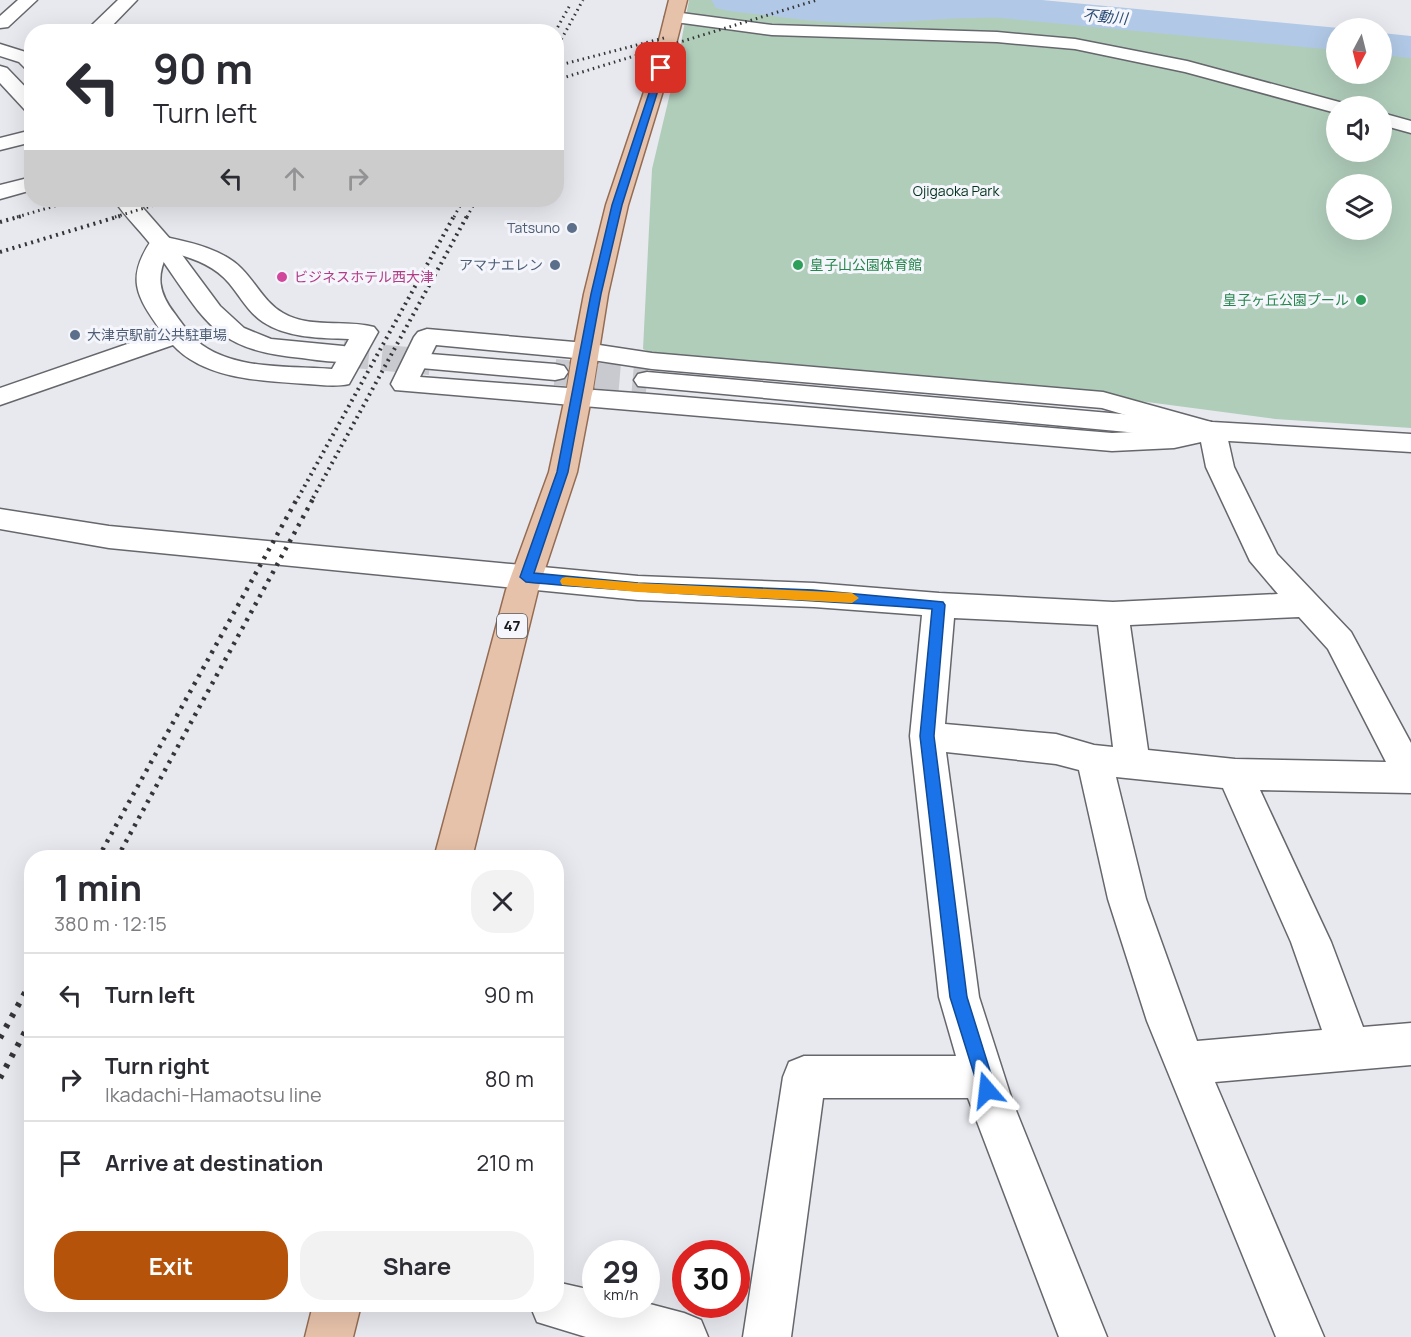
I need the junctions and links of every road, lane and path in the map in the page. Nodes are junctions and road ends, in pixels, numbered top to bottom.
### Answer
1 (28, 0) edge
2 (128, 0) edge
3 (676, 9) edge
4 (2, 22) dead end
5 (103, 24) edge
6 (0, 50) edge
7 (24, 57) edge
8 (0, 72) edge
9 (24, 98) edge
10 (1326, 104) edge
11 (1392, 122) edge
12 (1411, 127) edge
13 (24, 138) edge
14 (0, 144) edge
15 (24, 185) edge
16 (0, 192) edge
17 (131, 207) edge
18 (161, 243) junction
19 (177, 334) junction
20 (343, 354) tunnel mouth
21 (430, 362) tunnel mouth
22 (555, 372) tunnel mouth
23 (582, 375) junction
24 (647, 380) tunnel mouth
25 (0, 397) edge
26 (1212, 431) junction
27 (1411, 442) edge
28 (0, 519) edge
29 (526, 577) junction
30 (939, 605) junction
31 (1305, 605) junction
32 (1113, 614) junction
33 (927, 736) junction
34 (1113, 761) junction
35 (1235, 774) junction
36 (1411, 777) edge
37 (455, 850) edge
38 (1411, 1044) edge
39 (1349, 1047) junction
40 (1186, 1063) junction
41 (984, 1077) junction
42 (564, 1307) edge
43 (335, 1312) edge
44 (328, 1337) edge
45 (684, 1337) edge
46 (767, 1337) edge
47 (1083, 1337) edge
48 (1300, 1337) edge

1 - 4 street
2 - 5 street
3 - 10 street
3 - 23 main road, 47
6 - 7 street
8 - 9 street
11 - 12 street
13 - 14 street
15 - 16 street
17 - 18 street
18 - 19 street
18 - 19 street
18 - 20 street
19 - 25 street
21 - 22 street
23 - 23 street
23 - 26 street
23 - 26 street
23 - 29 main road, 47
24 - 26 street
26 - 27 street
26 - 31 street
28 - 29 street
29 - 30 street
29 - 37 main road, 47
30 - 32 street
30 - 33 street
31 - 32 street
31 - 36 street
32 - 34 street
33 - 34 street
33 - 41 street
34 - 35 street
34 - 40 street
35 - 36 street
35 - 39 street
38 - 39 street
39 - 40 street
40 - 48 street
41 - 46 street
41 - 47 street
42 - 45 street
43 - 44 main road

